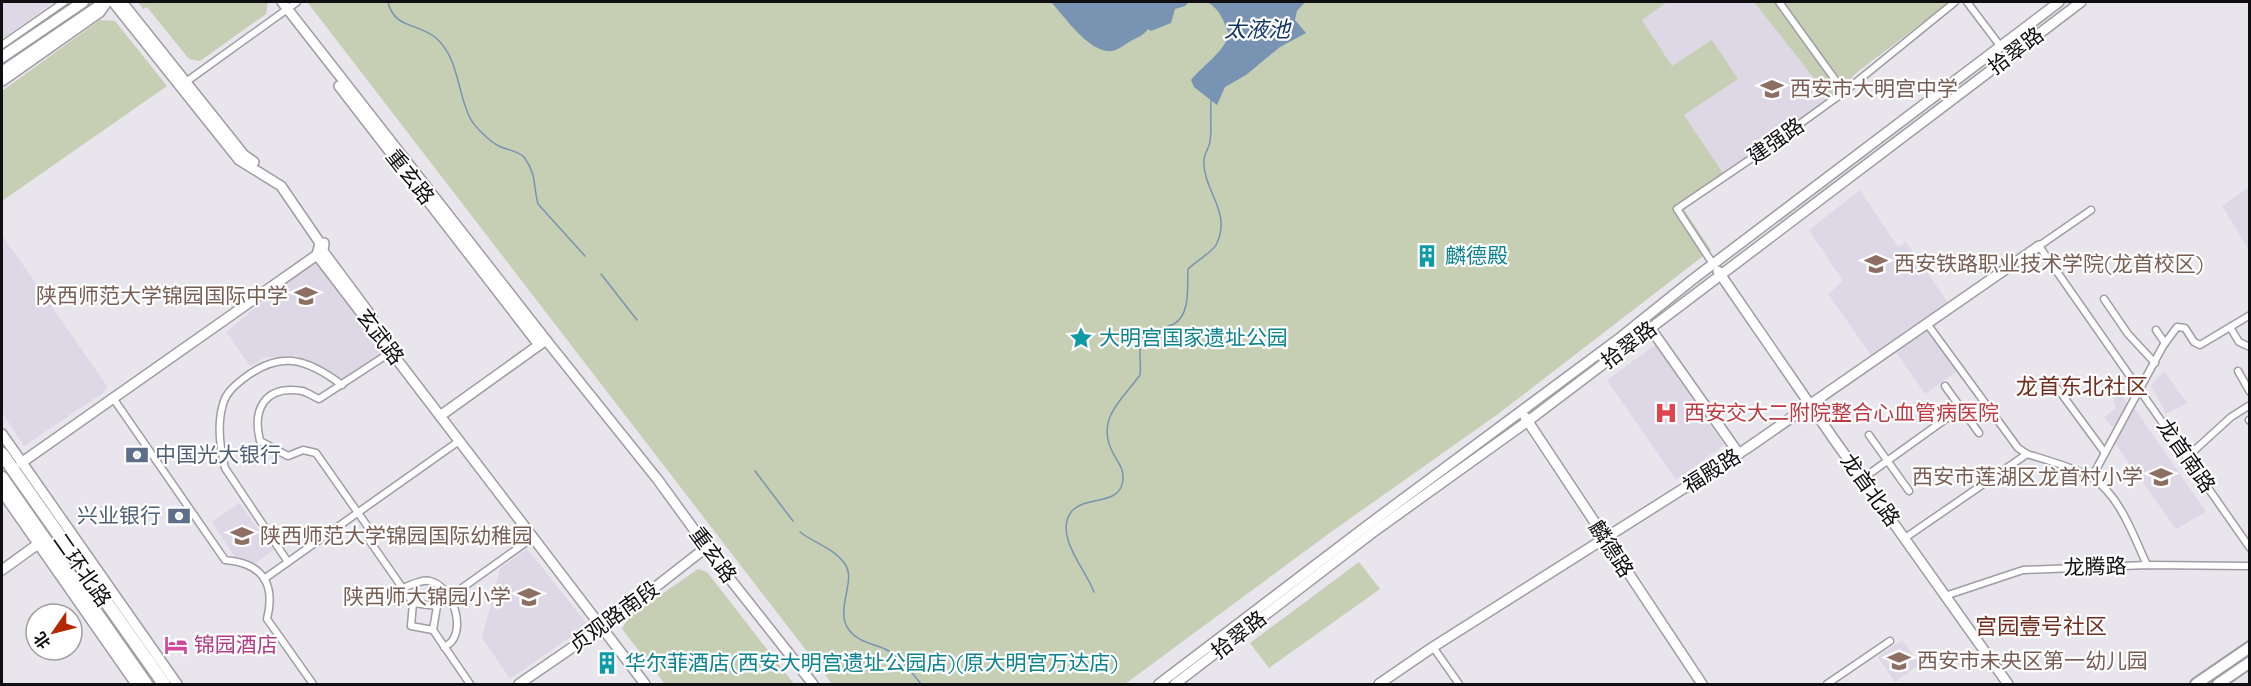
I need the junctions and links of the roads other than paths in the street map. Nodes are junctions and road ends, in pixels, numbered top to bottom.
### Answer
1 (64, 2) edge
2 (83, 2) edge
3 (106, 2) edge
4 (113, 2) edge
5 (122, 2) edge
6 (275, 2) edge
7 (297, 2) edge
8 (1779, 2) edge
9 (1955, 2) edge
10 (1967, 2) edge
11 (2059, 2) edge
12 (2081, 2) edge
13 (284, 8) edge
14 (2, 45) edge
15 (2001, 47) junction
16 (2, 57) edge
17 (2, 72) edge
18 (2, 81) edge
19 (183, 84) junction
20 (1844, 92) junction
21 (2091, 210) dead end
22 (2039, 246) junction
23 (320, 253) junction
24 (1713, 264) junction
25 (1720, 275) junction
26 (2104, 299) dead end
27 (2250, 315) edge
28 (1928, 324) junction
29 (2230, 327) junction
30 (1651, 329) junction
31 (2156, 330) dead end
32 (543, 343) junction
33 (2165, 343) junction
34 (2250, 347) edge
35 (391, 352) junction
36 (2155, 363) junction
37 (2238, 371) dead end
38 (342, 385) junction
39 (1945, 386) dead end
40 (2058, 389) dead end
41 (2140, 390) junction
42 (2250, 392) edge
43 (113, 398) junction
44 (2250, 405) edge
45 (1811, 406) junction
46 (1961, 408) junction
47 (1522, 412) junction
48 (442, 415) junction
49 (1528, 422) junction
50 (1979, 433) dead end
51 (2, 434) edge
52 (1869, 435) dead end
53 (459, 441) junction
54 (2105, 453) junction
55 (2, 454) edge
56 (1738, 454) junction
57 (2027, 454) junction
58 (2186, 458) junction
59 (1887, 459) junction
60 (21, 463) junction
61 (2092, 477) junction
62 (2, 478) edge
63 (1862, 479) junction
64 (1909, 490) dead end
65 (2, 492) edge
66 (358, 513) junction
67 (532, 538) junction
68 (1604, 538) junction
69 (1905, 538) junction
70 (37, 542) junction
71 (708, 546) junction
72 (2250, 548) edge
73 (288, 562) junction
74 (2, 563) edge
75 (2147, 565) junction
76 (2250, 566) edge
77 (2, 570) edge
78 (264, 579) junction
79 (403, 588) junction
80 (1945, 596) junction
81 (450, 597) junction
82 (413, 603) junction
83 (437, 606) junction
84 (603, 626) junction
85 (433, 630) junction
86 (1890, 641) dead end
87 (444, 647) junction
88 (1433, 647) junction
89 (2250, 647) edge
90 (2250, 662) edge
91 (136, 684) edge
92 (146, 684) edge
93 (164, 684) edge
94 (177, 684) edge
95 (313, 684) edge
96 (470, 684) edge
97 (519, 684) edge
98 (645, 684) edge
99 (652, 684) edge
100 (813, 684) edge
101 (1159, 684) edge
102 (1175, 684) edge
103 (1378, 684) edge
104 (1459, 684) edge
105 (1702, 684) edge
106 (1827, 684) edge
107 (2008, 684) edge
108 (2196, 684) edge
109 (2218, 684) edge

1 - 14 street
2 - 16 main road
3 - 17 main road
3 - 18 street
4 - 19 street, 玄武路
5 - 19 street, 玄武路
6 - 13 street, 重玄路
7 - 13 street
8 - 20 street
9 - 20 street, 建强路
10 - 15 street
11 - 15 street, 拾翠路
12 - 25 street, 拾翠路
13 - 19 street
13 - 32 street, 重玄路
15 - 24 street, 拾翠路
19 - 23 street, 玄武路
20 - 24 street, 建强路
21 - 22 street
22 - 28 street, 福殿路
22 - 41 street, 龙首南路
23 - 35 street, 玄武路
23 - 43 street
23 - 48 street, 玄武路
24 - 25 street, 龙首北路
24 - 47 street, 拾翠路
25 - 30 street, 拾翠路
25 - 45 street, 龙首北路
26 - 36 street
27 - 29 street
28 - 45 street, 福殿路
28 - 57 street
29 - 33 street
29 - 34 street
30 - 49 street, 拾翠路
30 - 56 street
31 - 33 street
32 - 48 street
32 - 71 street, 重玄路
33 - 36 street
35 - 38 street
35 - 48 street, 玄武路
36 - 41 street
37 - 42 street
38 - 66 street
38 - 73 street
39 - 46 street
40 - 54 street
41 - 54 street
41 - 58 street, 龙首南路
43 - 60 street
43 - 78 street
44 - 58 street
45 - 56 street, 福殿路
45 - 63 street, 龙首北路
46 - 50 street
46 - 59 street
47 - 49 street, 麟德路
47 - 101 street, 拾翠路
48 - 53 street, 玄武路
48 - 84 street, 玄武路
49 - 68 street, 麟德路
49 - 102 street, 拾翠路
51 - 60 street
52 - 59 street
53 - 66 street
53 - 67 street, 玄武路
54 - 61 street
55 - 93 highway, 二环北路
56 - 68 street, 福殿路
57 - 61 street
57 - 69 street
58 - 72 street, 龙首南路
59 - 63 street
59 - 64 street
60 - 94 street
61 - 75 street
62 - 92 highway, 二环北路
63 - 69 street, 龙首北路
65 - 70 street
66 - 73 street
66 - 79 street
67 - 81 street
67 - 84 street, 玄武路
68 - 88 street, 福殿路
68 - 105 street, 麟德路
69 - 80 street, 龙首北路
70 - 74 street
70 - 77 street
70 - 91 street
71 - 84 street, 贞观路南段
71 - 100 street, 重玄路
73 - 78 street
75 - 76 street, 龙腾路
75 - 80 street, 龙腾路
78 - 95 street
79 - 81 street
79 - 82 street
80 - 107 street, 龙首北路
81 - 83 street
81 - 87 street
82 - 83 street
82 - 85 street
83 - 85 street
84 - 97 street, 贞观路南段
84 - 98 street, 玄武路
84 - 99 street, 玄武路
85 - 87 street
86 - 106 street
87 - 96 street
88 - 103 street, 福殿路
88 - 104 street
89 - 108 main road
90 - 109 main road

